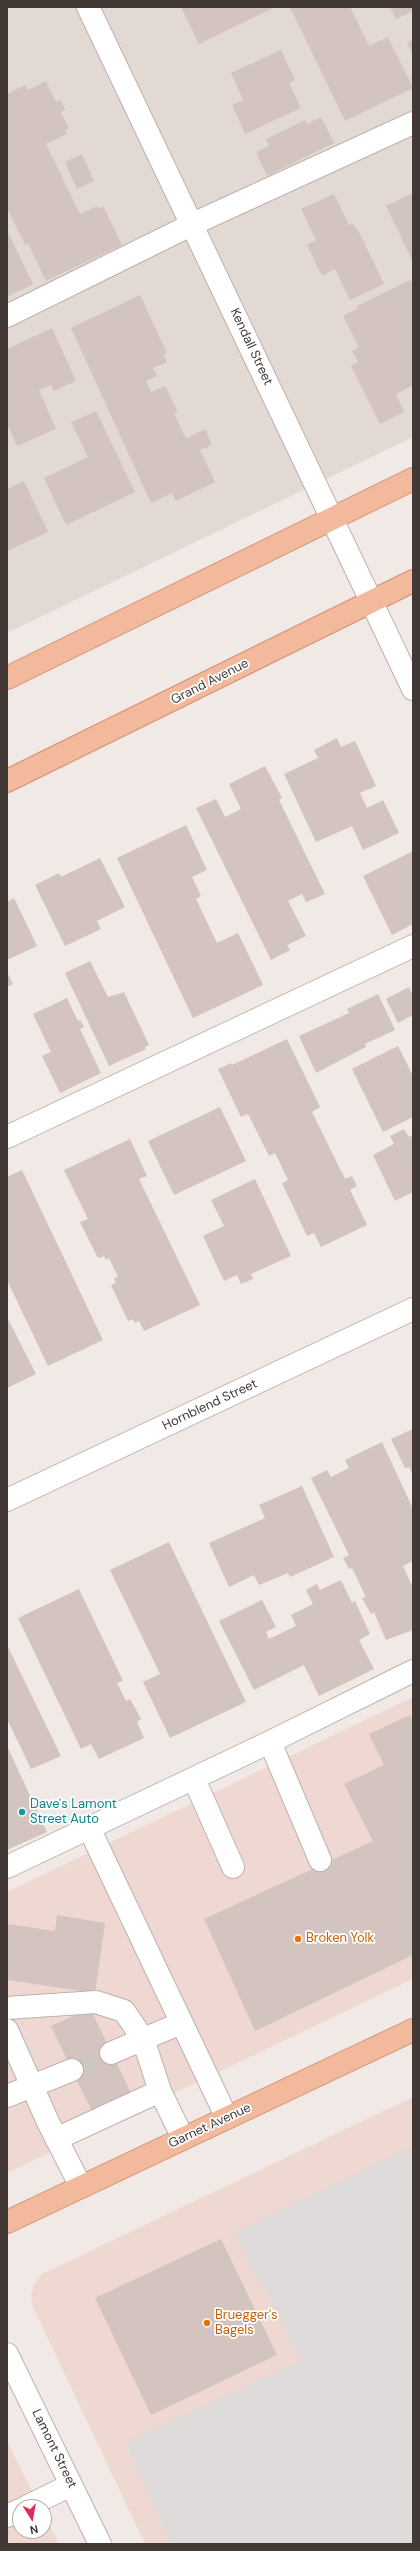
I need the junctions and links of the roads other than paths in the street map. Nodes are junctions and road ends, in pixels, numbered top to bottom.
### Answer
1 (88, 7) edge
2 (413, 123) edge
3 (193, 224) junction
4 (7, 316) edge
5 (413, 479) edge
6 (332, 519) junction
7 (413, 581) edge
8 (372, 601) junction
9 (7, 678) edge
10 (413, 689) edge
11 (7, 781) edge
12 (413, 946) edge
13 (7, 1137) edge
14 (413, 1309) edge
15 (7, 1500) edge
16 (413, 1671) edge
17 (270, 1742) junction
18 (194, 1779) junction
19 (89, 1828) junction
20 (320, 1860) dead end
21 (7, 1867) edge
22 (233, 1867) dead end
23 (7, 2008) edge
24 (181, 2023) junction
25 (7, 2030) edge
26 (413, 2030) edge
27 (143, 2039) junction
28 (111, 2053) tunnel mouth
29 (72, 2070) tunnel mouth
30 (31, 2085) junction
31 (160, 2091) junction
32 (7, 2096) edge
33 (227, 2118) junction
34 (183, 2138) junction
35 (56, 2139) junction
36 (81, 2187) junction
37 (7, 2222) edge
38 (7, 2354) edge
39 (71, 2486) junction
40 (43, 2499) edge
41 (97, 2543) edge

1 - 3 street, Kendall Street
2 - 3 street
3 - 4 street
3 - 6 street, Kendall Street
5 - 6 main road
6 - 8 street, Kendall Street
6 - 9 main road
7 - 8 main road, Grand Avenue
8 - 10 street, Kendall Street
8 - 11 main road, Grand Avenue
12 - 13 street
14 - 15 street, Hornblend Street
16 - 17 street
17 - 18 street
17 - 20 street
18 - 19 street
18 - 22 street
19 - 21 street
19 - 24 street
23 - 27 street
24 - 27 street
24 - 33 street
25 - 30 street
26 - 33 main road, Garnet Avenue
27 - 28 street
27 - 31 street
29 - 30 street
30 - 32 street
30 - 35 street
31 - 34 street
31 - 35 street
33 - 34 main road, Garnet Avenue
34 - 36 main road, Garnet Avenue
35 - 36 street
36 - 37 main road, Garnet Avenue
38 - 39 street, Lamont Street
39 - 40 street
39 - 41 street, Lamont Street

